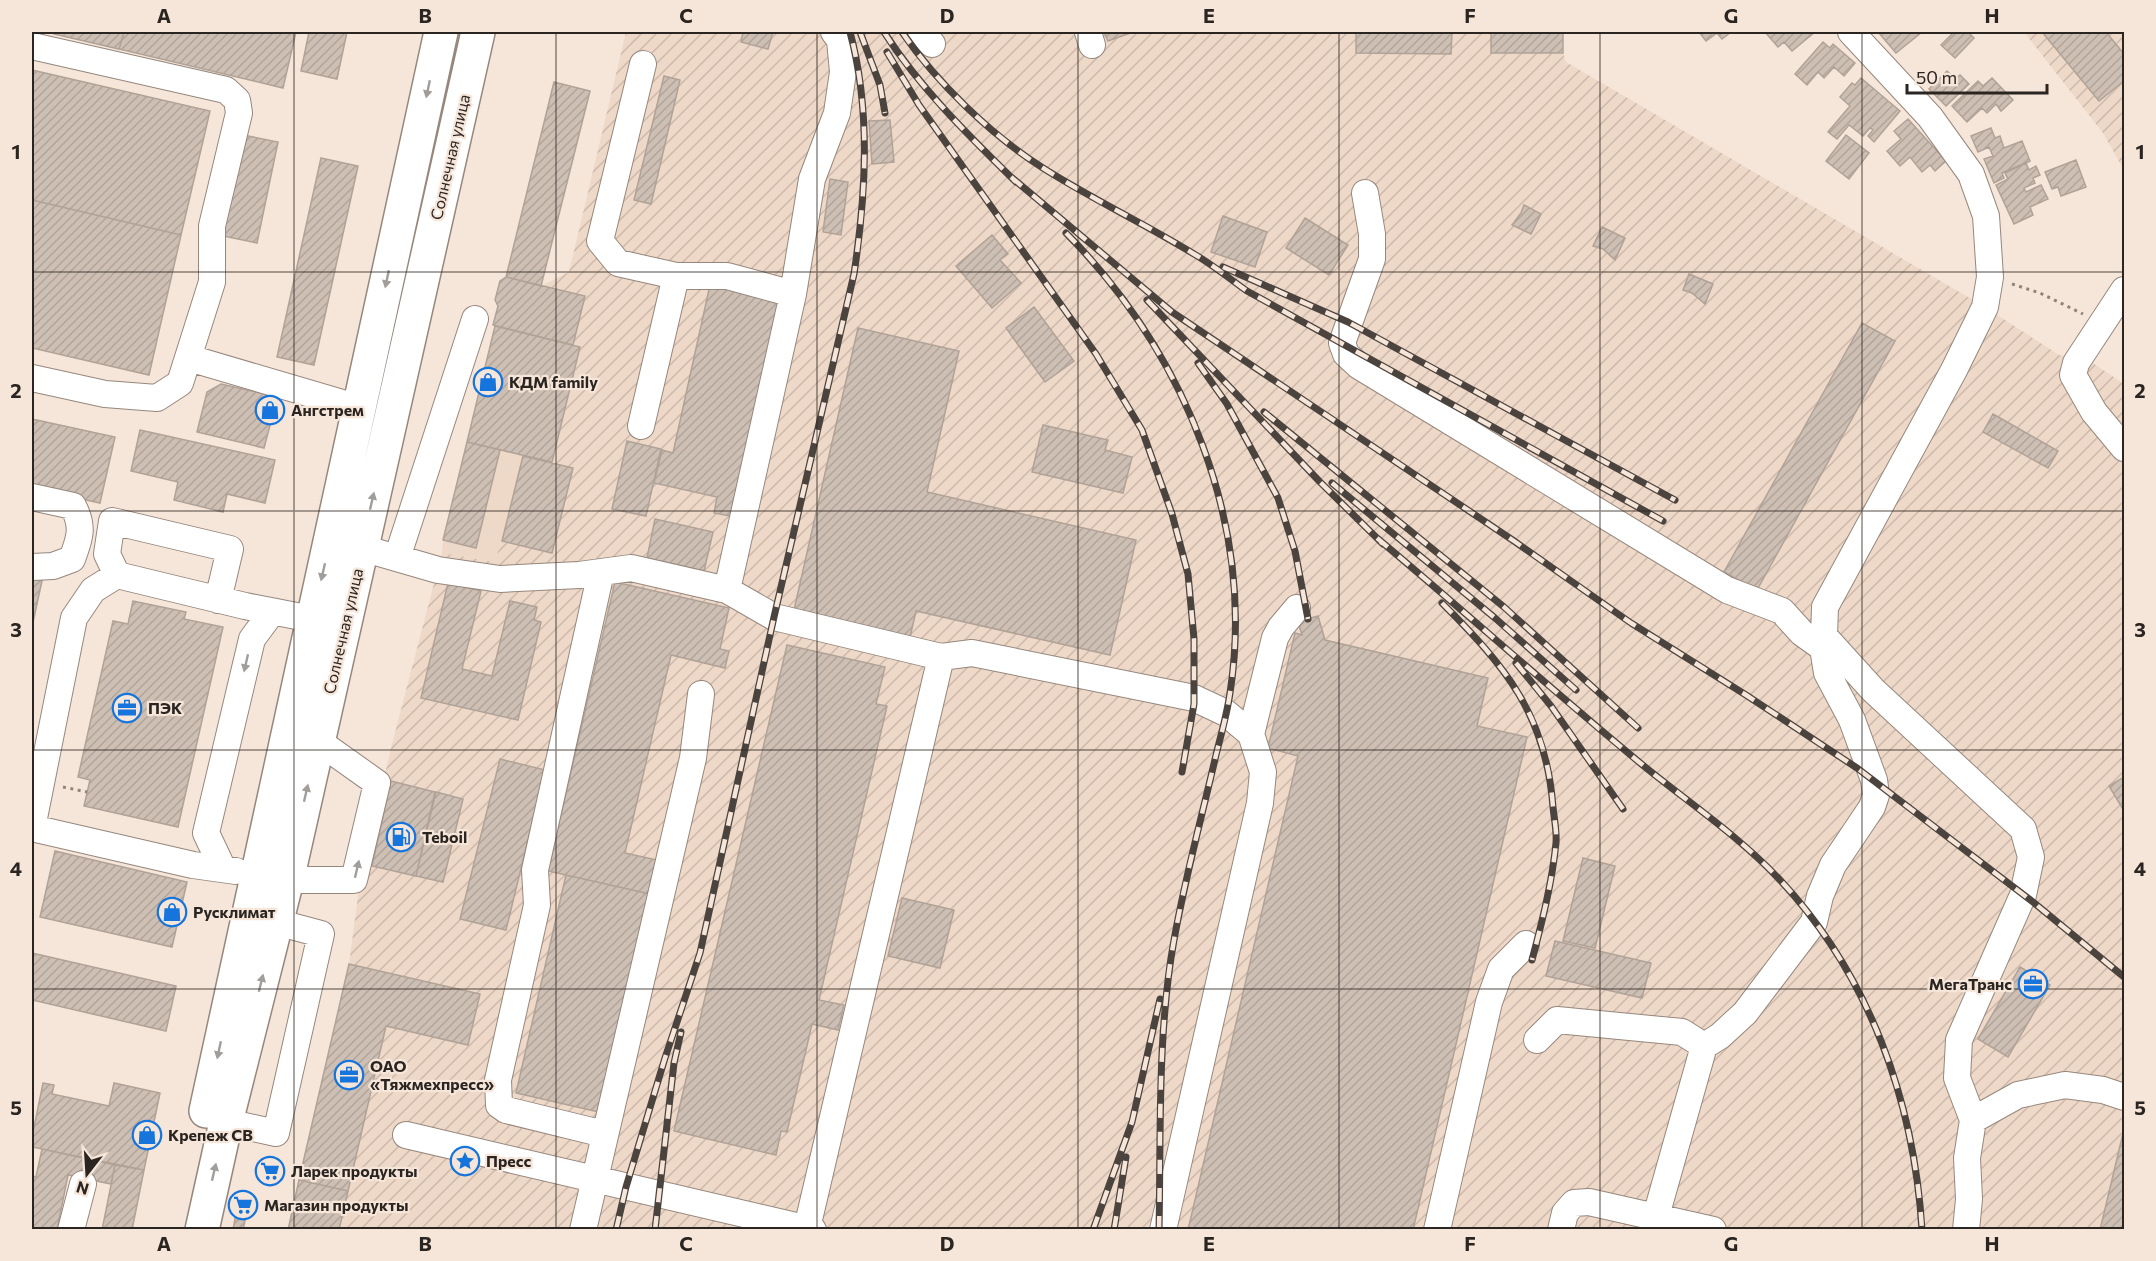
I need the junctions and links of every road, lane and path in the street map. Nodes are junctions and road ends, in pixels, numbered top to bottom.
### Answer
1 (441, 32) edge
2 (478, 32) edge
3 (834, 32) edge
4 (1851, 32) edge
5 (32, 46) edge
6 (643, 64) dead end
7 (1365, 193) dead end
8 (676, 276) junction
9 (1990, 278) junction
10 (2124, 290) edge
11 (793, 294) junction
12 (475, 319) dead end
13 (2101, 323) junction
14 (189, 358) junction
15 (32, 378) edge
16 (359, 408) junction
17 (641, 426) dead end
18 (2124, 448) edge
19 (32, 497) edge
20 (362, 548) junction
21 (397, 558) junction
22 (32, 567) edge
23 (601, 572) junction
24 (117, 575) junction
25 (727, 590) junction
26 (218, 600) junction
27 (1298, 608) dead end
28 (272, 612) junction
29 (312, 619) junction
30 (1823, 642) junction
31 (940, 657) junction
32 (702, 694) dead end
33 (1251, 734) junction
34 (318, 741) junction
35 (32, 828) edge
36 (223, 870) junction
37 (272, 877) junction
38 (276, 922) junction
39 (1526, 944) dead end
40 (1537, 1040) dead end
41 (1704, 1046) junction
42 (2124, 1097) edge
43 (1973, 1120) junction
44 (226, 1122) junction
45 (604, 1134) junction
46 (406, 1135) dead end
47 (594, 1179) junction
48 (83, 1185) dead end
49 (1656, 1216) junction
50 (810, 1229) edge
51 (70, 1230) edge
52 (179, 1230) edge
53 (201, 1230) edge
54 (583, 1230) edge
55 (1163, 1230) edge
56 (1437, 1230) edge
57 (1561, 1230) edge
58 (1713, 1230) edge
59 (1966, 1230) edge

1 -> 16 main road, Солнечная улица
20 -> 2 main road, Солнечная улица
3 - 11 street
4 - 9 street
5 - 14 street
6 - 8 street
7 - 30 street
8 - 11 street
8 - 17 street
9 - 13 path
9 - 30 street
10 - 13 street
11 - 25 street
12 - 21 street
13 - 18 street
14 - 15 street
14 - 16 street
16 -> 29 main road, Солнечная улица
19 - 22 street
20 - 21 street
20 - 34 main road, Солнечная улица
21 - 23 street
23 - 25 street
23 - 45 street
24 - 26 street
24 - 26 street
24 - 35 street
25 - 31 street
26 - 28 street
27 - 33 street
28 - 29 street
28 -> 36 street
29 - 37 main road, Солнечная улица
30 - 41 street
30 - 43 street
31 - 33 street
31 - 50 street
32 - 45 street
33 - 55 street
37 -> 34 main road, Солнечная улица
37 -> 34 street
35 - 36 street
36 - 37 street
37 - 38 main road, Солнечная улица
37 -> 52 main road, Солнечная улица
44 -> 38 main road, Солнечная улица
38 - 44 street
39 - 56 street
40 - 41 street
41 - 49 street
42 - 43 street
43 - 59 street
53 -> 44 main road, Солнечная улица
45 - 47 street
46 - 47 street
47 - 50 street
47 - 54 street
48 - 51 street
49 - 57 street
49 - 58 street

